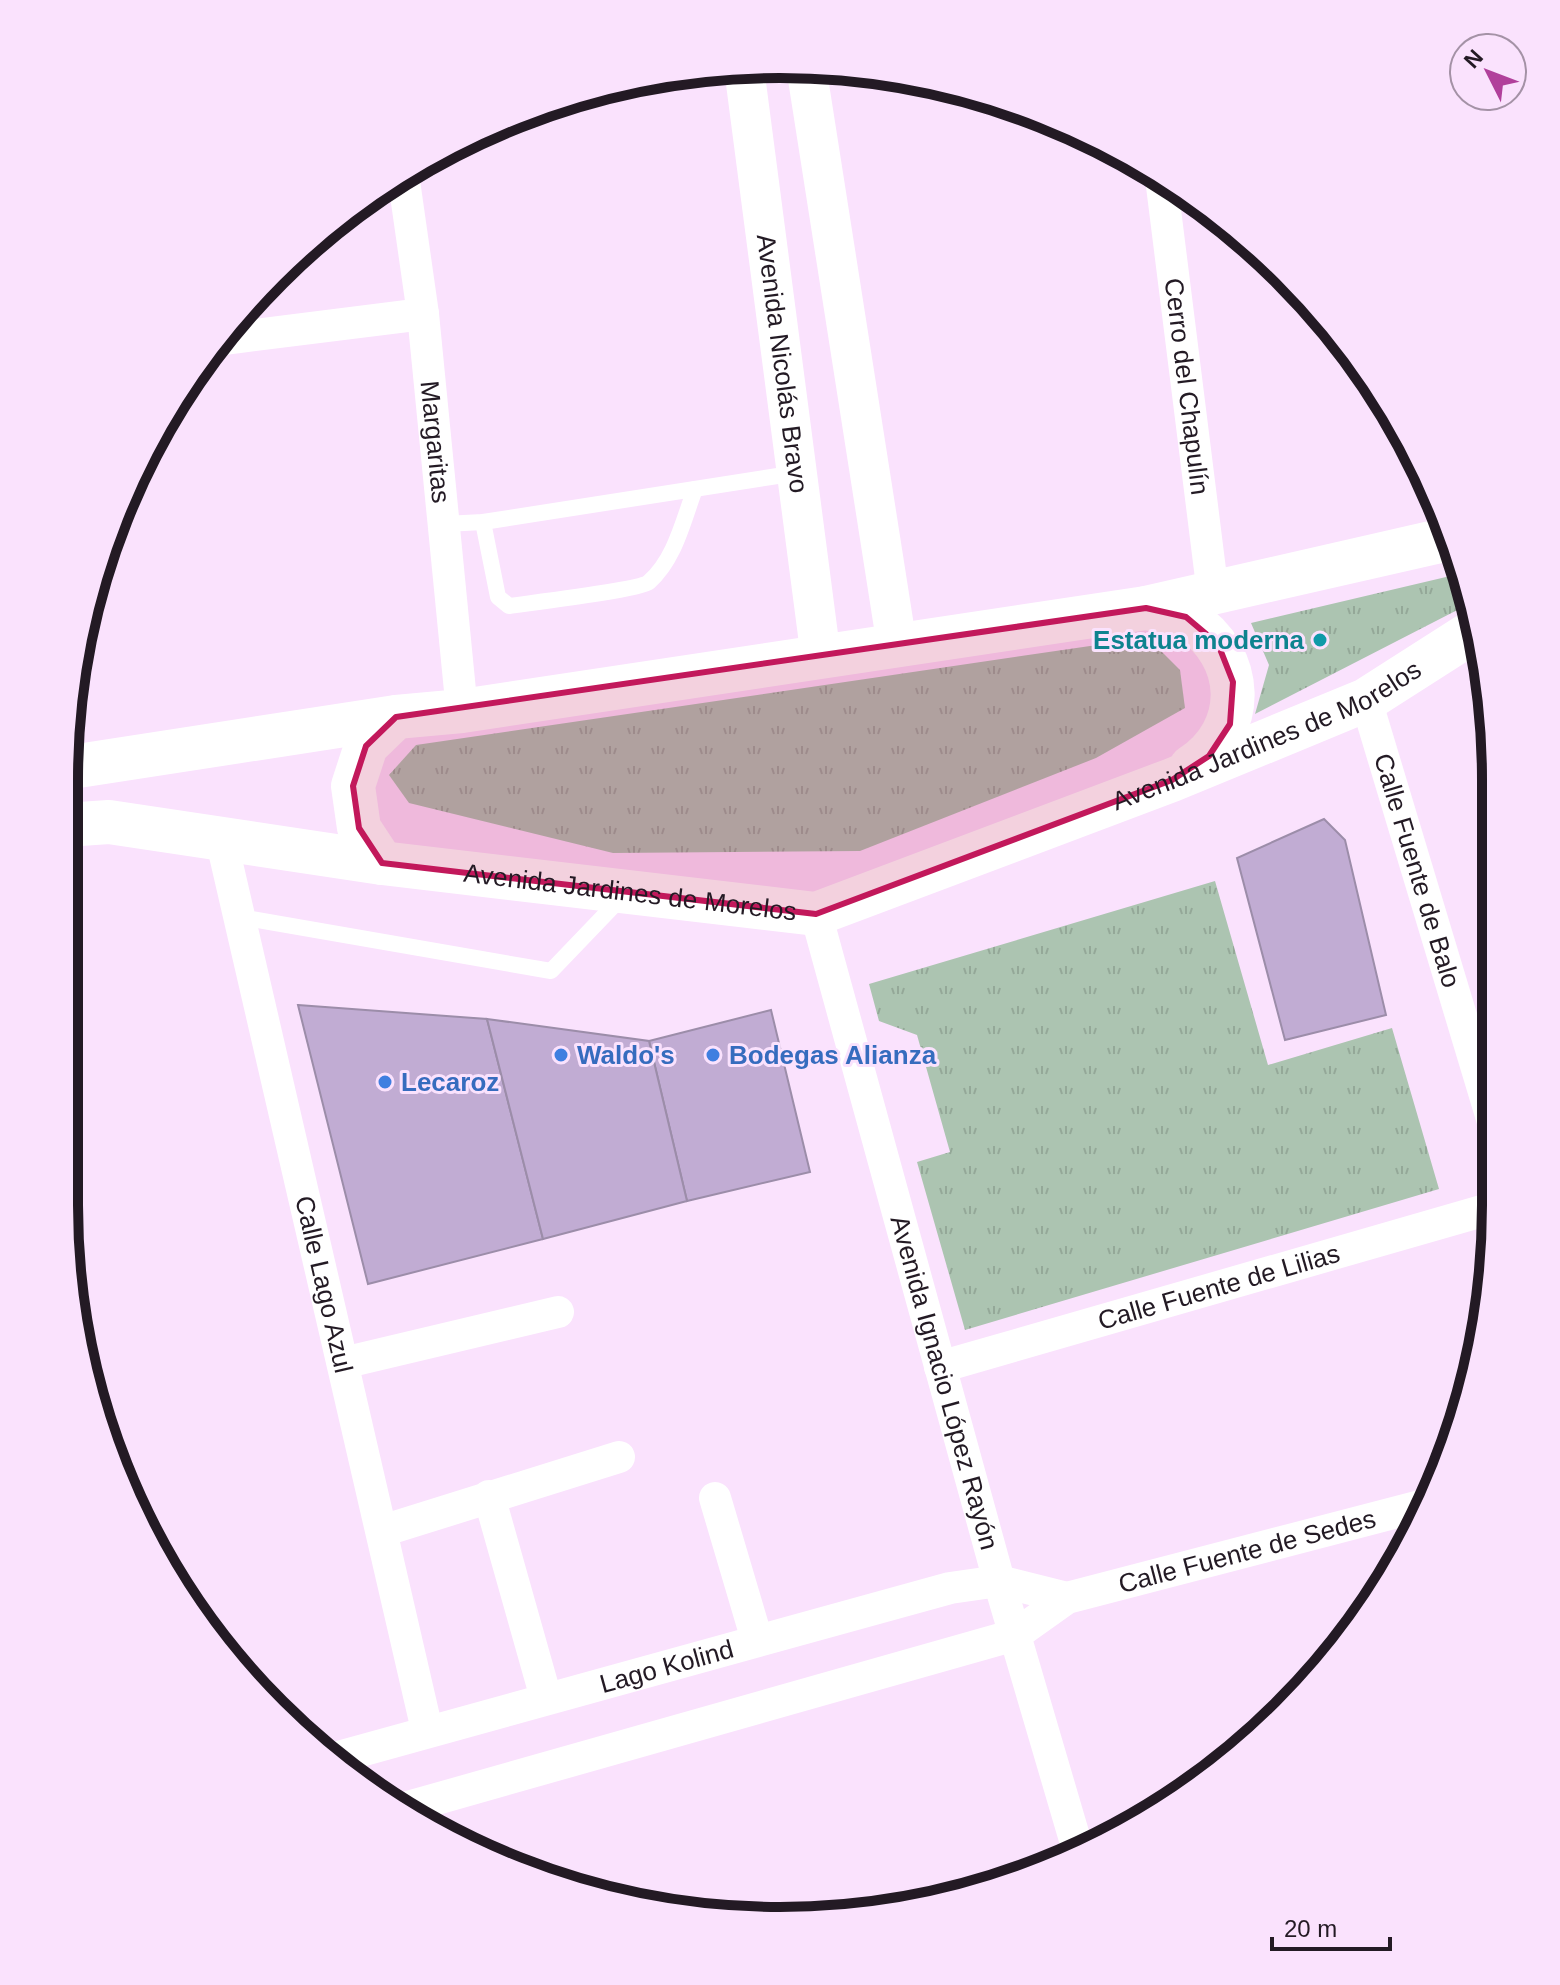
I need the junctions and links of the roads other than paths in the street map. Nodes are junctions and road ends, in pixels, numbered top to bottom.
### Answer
1 (746, 79) edge
2 (808, 79) edge
3 (405, 187) edge
4 (1163, 192) edge
5 (423, 314) junction
6 (235, 338) edge
7 (797, 473) junction
8 (695, 489) junction
9 (483, 522) junction
10 (445, 524) junction
11 (1440, 541) edge
12 (1213, 594) junction
13 (1146, 608) junction
14 (1467, 635) edge
15 (897, 646) junction
16 (821, 658) junction
17 (1366, 700) junction
18 (462, 711) junction
19 (396, 717) junction
20 (79, 766) edge
21 (1172, 780) junction
22 (78, 824) edge
23 (221, 838) junction
24 (382, 863) junction
25 (628, 891) junction
26 (816, 914) junction
27 (240, 917) junction
28 (1482, 1085) edge
29 (1482, 1211) edge
30 (558, 1312) dead end
31 (343, 1363) junction
32 (940, 1367) junction
33 (619, 1457) dead end
34 (489, 1496) junction
35 (715, 1498) dead end
36 (1413, 1508) edge
37 (382, 1531) junction
38 (999, 1581) junction
39 (1067, 1598) junction
40 (1015, 1635) junction
41 (757, 1640) junction
42 (546, 1698) junction
43 (427, 1730) junction
44 (344, 1755) edge
45 (416, 1805) edge
46 (1076, 1842) edge

1 - 7 street, Avenida Nicolás Bravo
2 - 15 street
3 - 5 street, Margaritas
4 - 12 street, Cerro del Chapulín
5 - 6 street
5 - 10 street, Margaritas
7 - 8 lane
7 - 16 street, Avenida Nicolás Bravo
8 - 9 lane
8 - 9 lane
9 - 10 lane
10 - 18 street, Margaritas
11 - 12 main road
12 - 13 main road
13 - 15 main road
13 - 21 main road
14 - 17 main road, Avenida Jardines de Morelos
15 - 16 main road
16 - 18 main road
17 - 21 main road, Avenida Jardines de Morelos
17 - 28 street, Calle Fuente de Balo
18 - 19 main road
19 - 20 main road
19 - 24 main road
21 - 26 main road, Avenida Jardines de Morelos
22 - 23 main road, Avenida Jardines de Morelos
23 - 24 main road, Avenida Jardines de Morelos
23 - 27 street, Calle Lago Azul
24 - 25 main road, Avenida Jardines de Morelos
25 - 26 main road, Avenida Jardines de Morelos
25 - 27 lane
26 - 32 street, Avenida Ignacio López Rayón
27 - 31 street, Calle Lago Azul
29 - 32 street, Calle Fuente de Lilias
30 - 31 street
31 - 37 street, Calle Lago Azul
32 - 38 street, Avenida Ignacio López Rayón
33 - 34 street
34 - 37 street
34 - 42 street
35 - 41 street
36 - 39 street, Calle Fuente de Sedes
37 - 43 street, Calle Lago Azul
38 - 39 street, Calle Fuente de Sedes
38 - 40 street, Avenida Ignacio López Rayón
38 - 41 street, Lago Kolind
39 - 40 street, Calle Fuente de Sedes
40 - 45 street
40 - 46 street, Avenida Ignacio López Rayón
41 - 42 street, Lago Kolind
42 - 43 street, Lago Kolind
43 - 44 street, Lago Kolind

